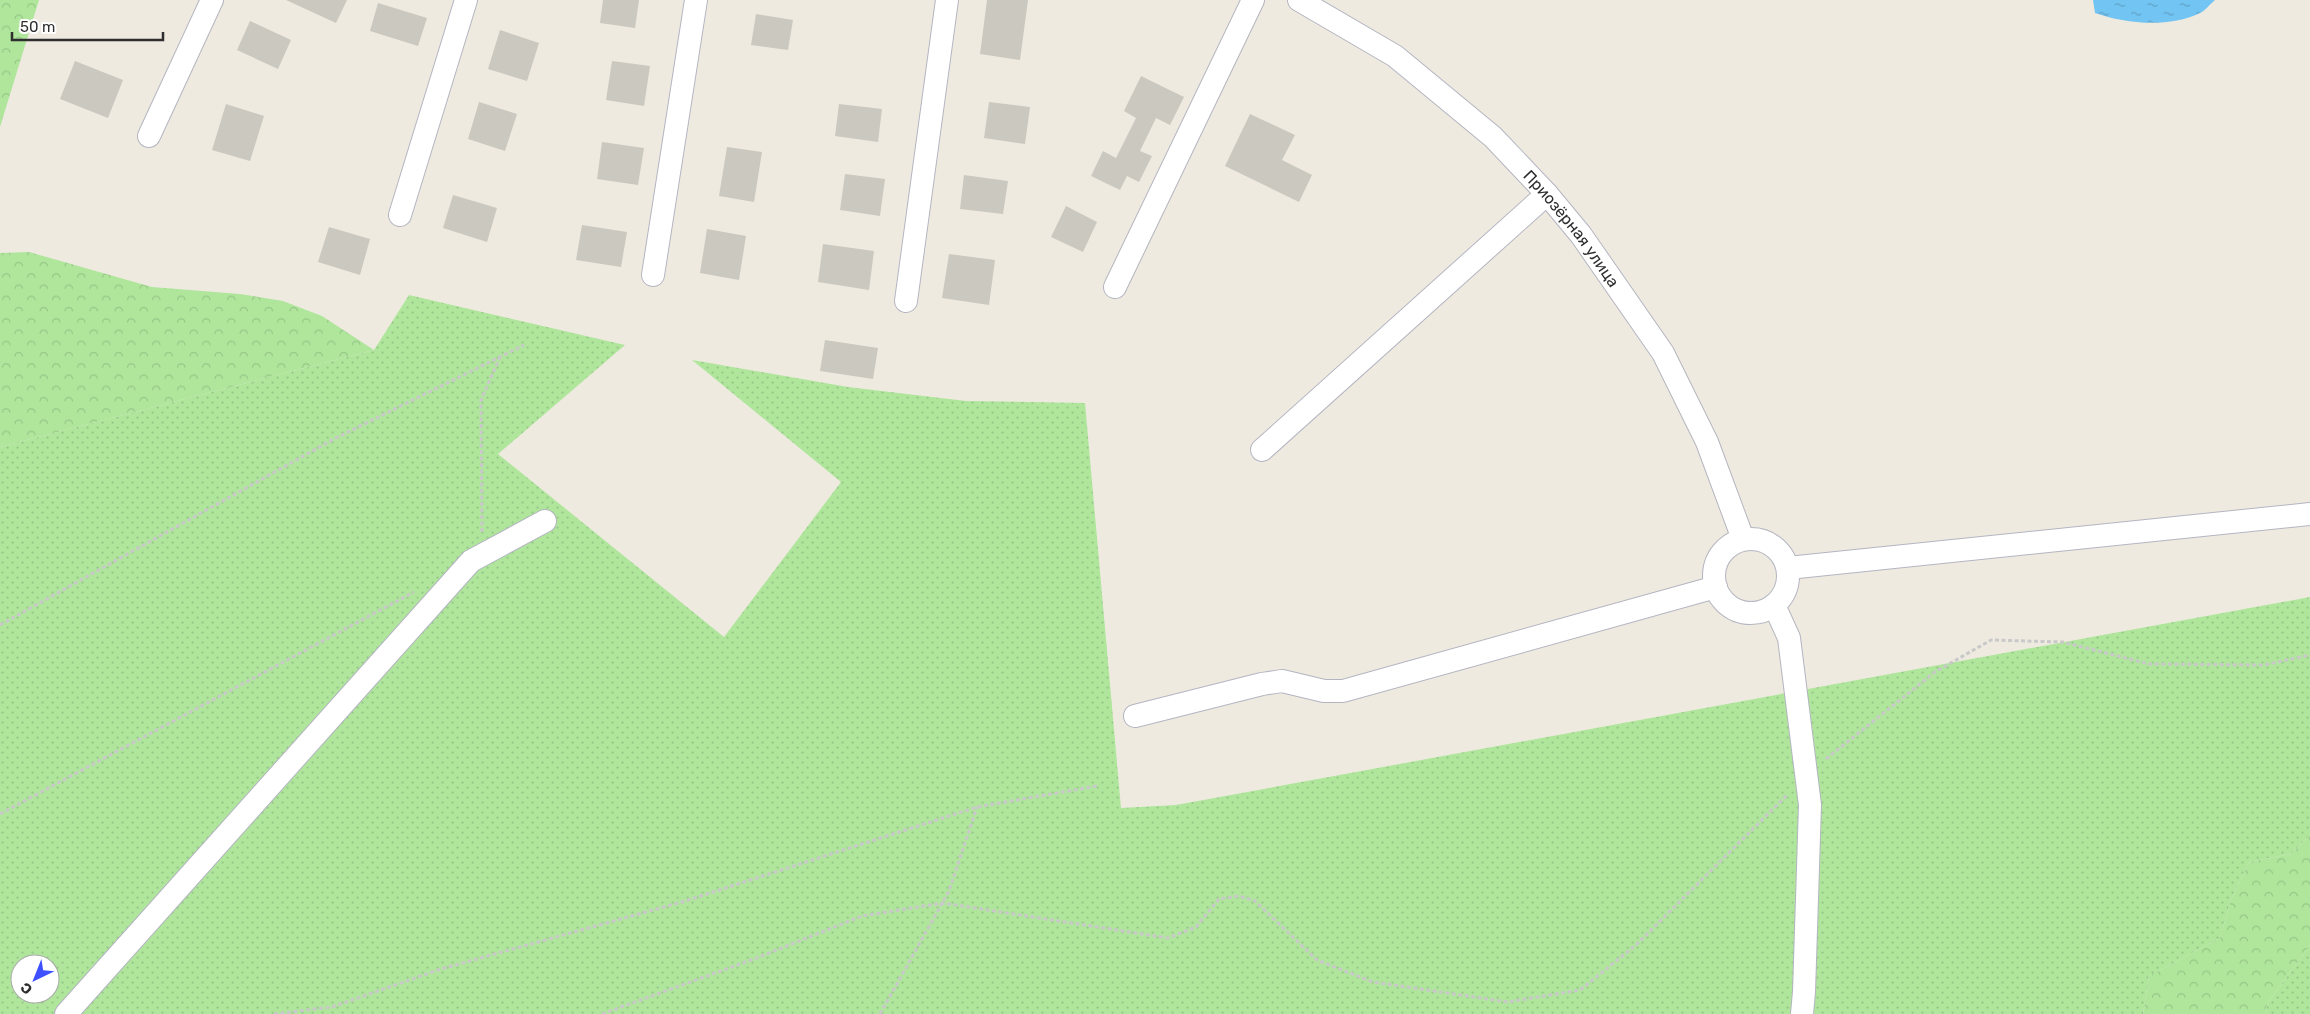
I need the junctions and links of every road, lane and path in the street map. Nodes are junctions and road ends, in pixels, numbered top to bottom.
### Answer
1 (212, 0) edge
2 (466, 0) edge
3 (696, 0) edge
4 (947, 0) edge
5 (1253, 0) edge
6 (1299, 0) edge
7 (149, 136) dead end
8 (1546, 194) junction
9 (400, 215) dead end
10 (653, 275) dead end
11 (1115, 287) dead end
12 (906, 301) dead end
13 (524, 345) dead end
14 (500, 356) junction
15 (1262, 450) dead end
16 (2310, 514) edge
17 (545, 521) dead end
18 (1743, 539) junction
19 (472, 561) junction
20 (1788, 568) junction
21 (1716, 587) junction
22 (419, 589) dead end
23 (1774, 605) junction
24 (0, 625) edge
25 (2310, 655) edge
26 (1135, 716) dead end
27 (1806, 775) junction
28 (1097, 786) dead end
29 (977, 807) junction
30 (0, 814) edge
31 (942, 903) junction
32 (66, 1014) edge
33 (274, 1014) edge
34 (602, 1014) edge
35 (880, 1014) edge
36 (1802, 1014) edge

1 - 7 street
2 - 9 street
3 - 10 street
4 - 12 street
5 - 11 street
6 - 8 street, Приозёрная улица
8 - 15 street
8 - 18 street, Приозёрная улица
13 - 14 path
14 - 19 path
14 - 24 path
16 - 20 street
17 - 19 street
18 - 20 street
18 - 21 street
19 - 32 street
20 - 23 street
21 - 23 street
21 - 26 street
22 - 30 path
23 - 27 street
25 - 27 path
27 - 31 path
27 - 36 street
28 - 29 path
29 - 31 path
29 - 33 path
31 - 34 path
31 - 35 path

